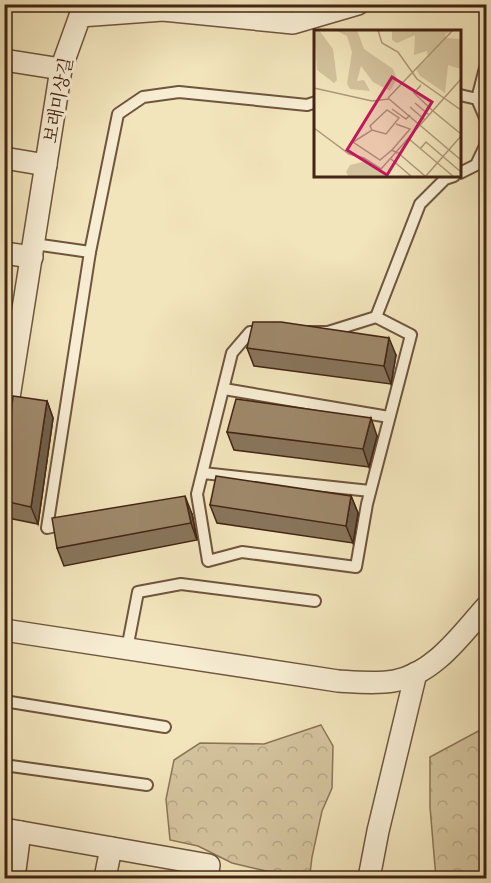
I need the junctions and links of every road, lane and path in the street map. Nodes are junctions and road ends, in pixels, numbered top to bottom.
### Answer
1 (358, 4) edge
2 (4, 60) edge
3 (486, 64) edge
4 (61, 69) junction
5 (461, 95) edge
6 (477, 99) junction
7 (314, 102) edge
8 (486, 120) edge
9 (486, 136) edge
10 (4, 158) edge
11 (46, 165) junction
12 (461, 172) edge
13 (451, 177) edge
14 (33, 250) junction
15 (90, 252) junction
16 (4, 253) edge
17 (376, 317) junction
18 (224, 389) junction
19 (389, 417) junction
20 (4, 429) edge
21 (203, 473) junction
22 (370, 491) junction
23 (197, 494) junction
24 (186, 497) edge
25 (82, 520) edge
26 (315, 601) dead end
27 (486, 607) edge
28 (4, 630) edge
29 (127, 649) junction
30 (416, 673) junction
31 (4, 701) edge
32 (165, 727) dead end
33 (4, 765) edge
34 (147, 785) dead end
35 (12, 831) edge
36 (111, 848) junction
37 (14, 879) edge
38 (105, 879) edge
39 (207, 879) edge
40 (369, 879) edge

1 - 4 street, 보래미상길
2 - 4 street
3 - 6 lane
4 - 11 street, 보래미상길
5 - 6 lane
6 - 8 lane
7 - 15 lane
9 - 12 lane
10 - 11 street
11 - 14 street, 보래미상길
13 - 17 lane
14 - 15 lane
14 - 16 street
14 - 20 street, 보래미상길
15 - 25 lane
17 - 18 lane
17 - 19 lane
18 - 19 lane
18 - 21 lane
19 - 22 lane
21 - 22 lane
21 - 23 lane
22 - 23 lane
23 - 24 lane
26 - 29 lane
27 - 30 street
28 - 29 street
29 - 30 street
30 - 40 street
31 - 32 lane
33 - 34 lane
35 - 36 street
35 - 37 street
36 - 38 street
36 - 39 street

